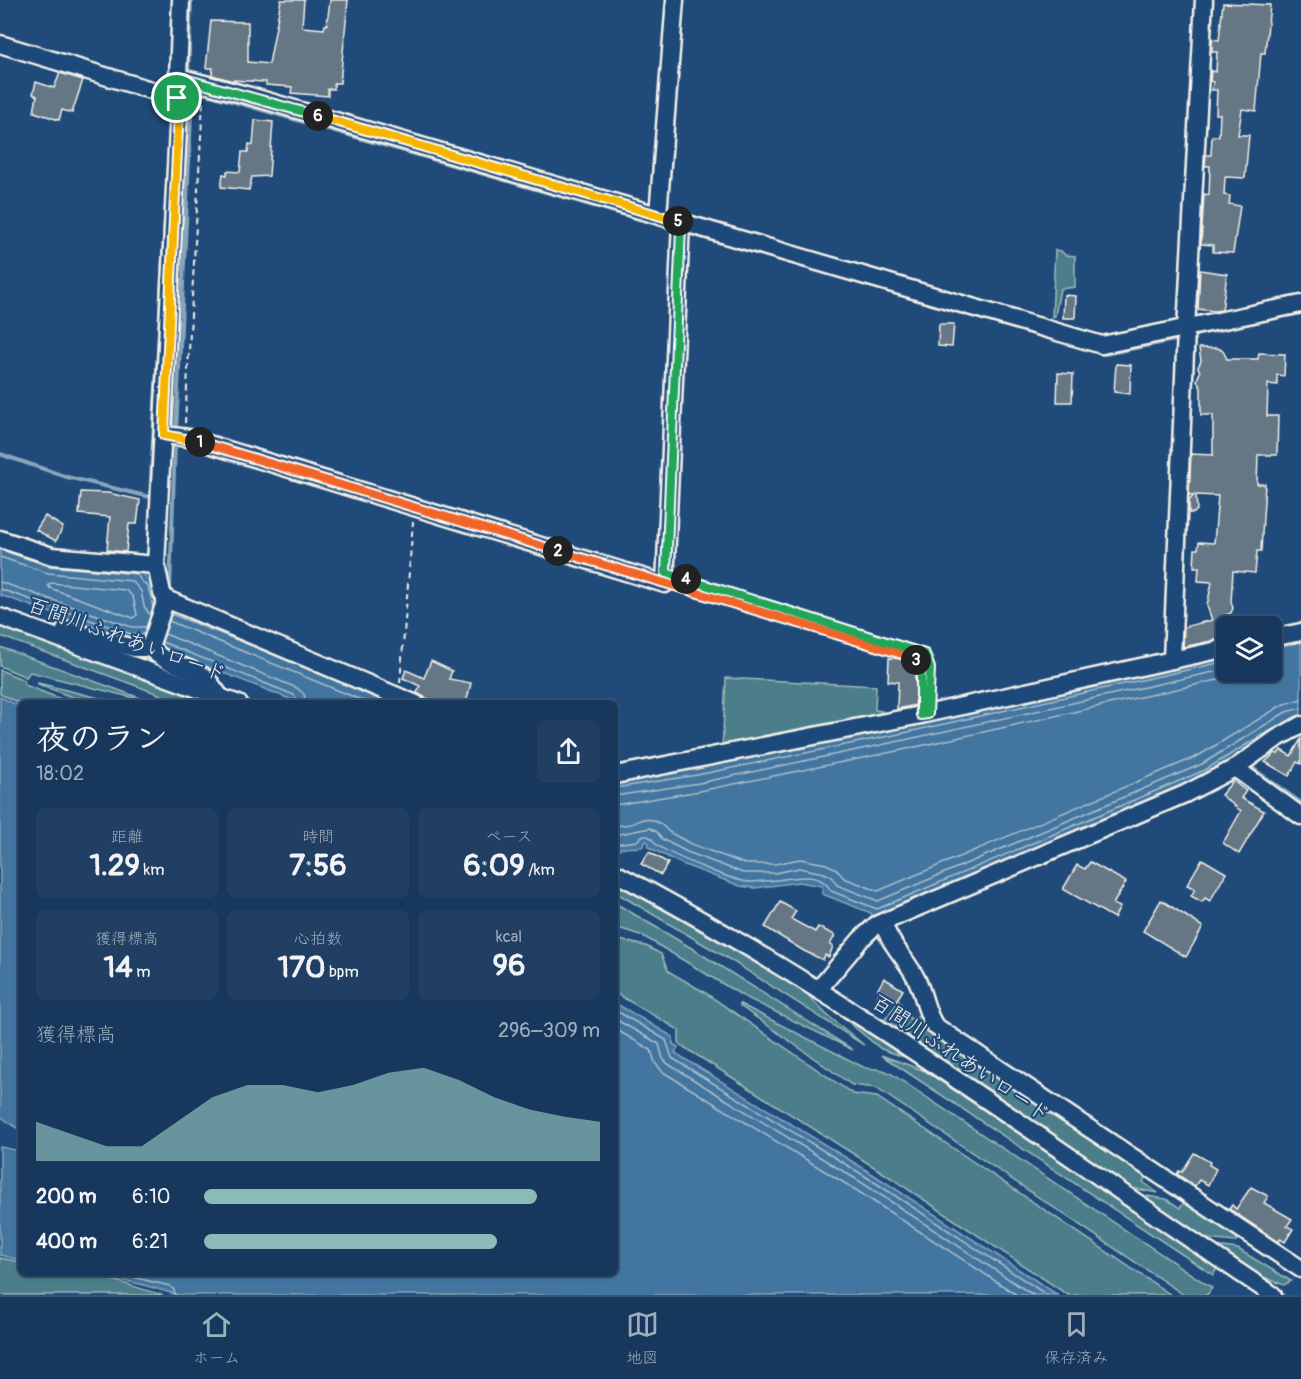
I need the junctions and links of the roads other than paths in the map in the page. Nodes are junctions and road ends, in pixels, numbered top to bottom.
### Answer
1 (182, 0) edge
2 (675, 0) edge
3 (1204, 0) edge
4 (0, 44) edge
5 (181, 87) junction
6 (658, 215) junction
7 (680, 228) junction
8 (1301, 304) edge
9 (1186, 335) junction
10 (177, 434) junction
11 (0, 539) edge
12 (156, 565) junction
13 (165, 601) junction
14 (0, 617) edge
15 (1301, 632) edge
16 (46, 633) junction
17 (1282, 636) edge
18 (151, 646) junction
19 (1216, 650) edge
20 (1172, 660) junction
21 (219, 695) junction
22 (230, 700) edge
23 (407, 700) edge
24 (1301, 725) edge
25 (1235, 768) junction
26 (618, 774) edge
27 (1301, 816) edge
28 (618, 875) edge
29 (883, 922) junction
30 (818, 990) junction
31 (1301, 1269) edge
32 (1272, 1295) edge

1 - 5 street
2 - 6 street
3 - 9 street
4 - 5 street
5 - 6 street
5 - 10 street
6 - 7 street
7 - 9 street
7 - 10 street
8 - 9 street
9 - 20 street
10 - 12 street
11 - 12 street
12 - 13 street
13 - 18 street
13 - 23 street
14 - 16 street, 百間川ふれあいロード
15 - 17 street
16 - 18 street
16 - 21 street, 百間川ふれあいロード
18 - 21 street
19 - 20 street
20 - 26 street
21 - 22 street, 百間川ふれあいロード
24 - 25 street
25 - 27 street
25 - 29 street
28 - 30 street, 百間川ふれあいロード
29 - 30 street
29 - 31 street
30 - 32 street, 百間川ふれあいロード

